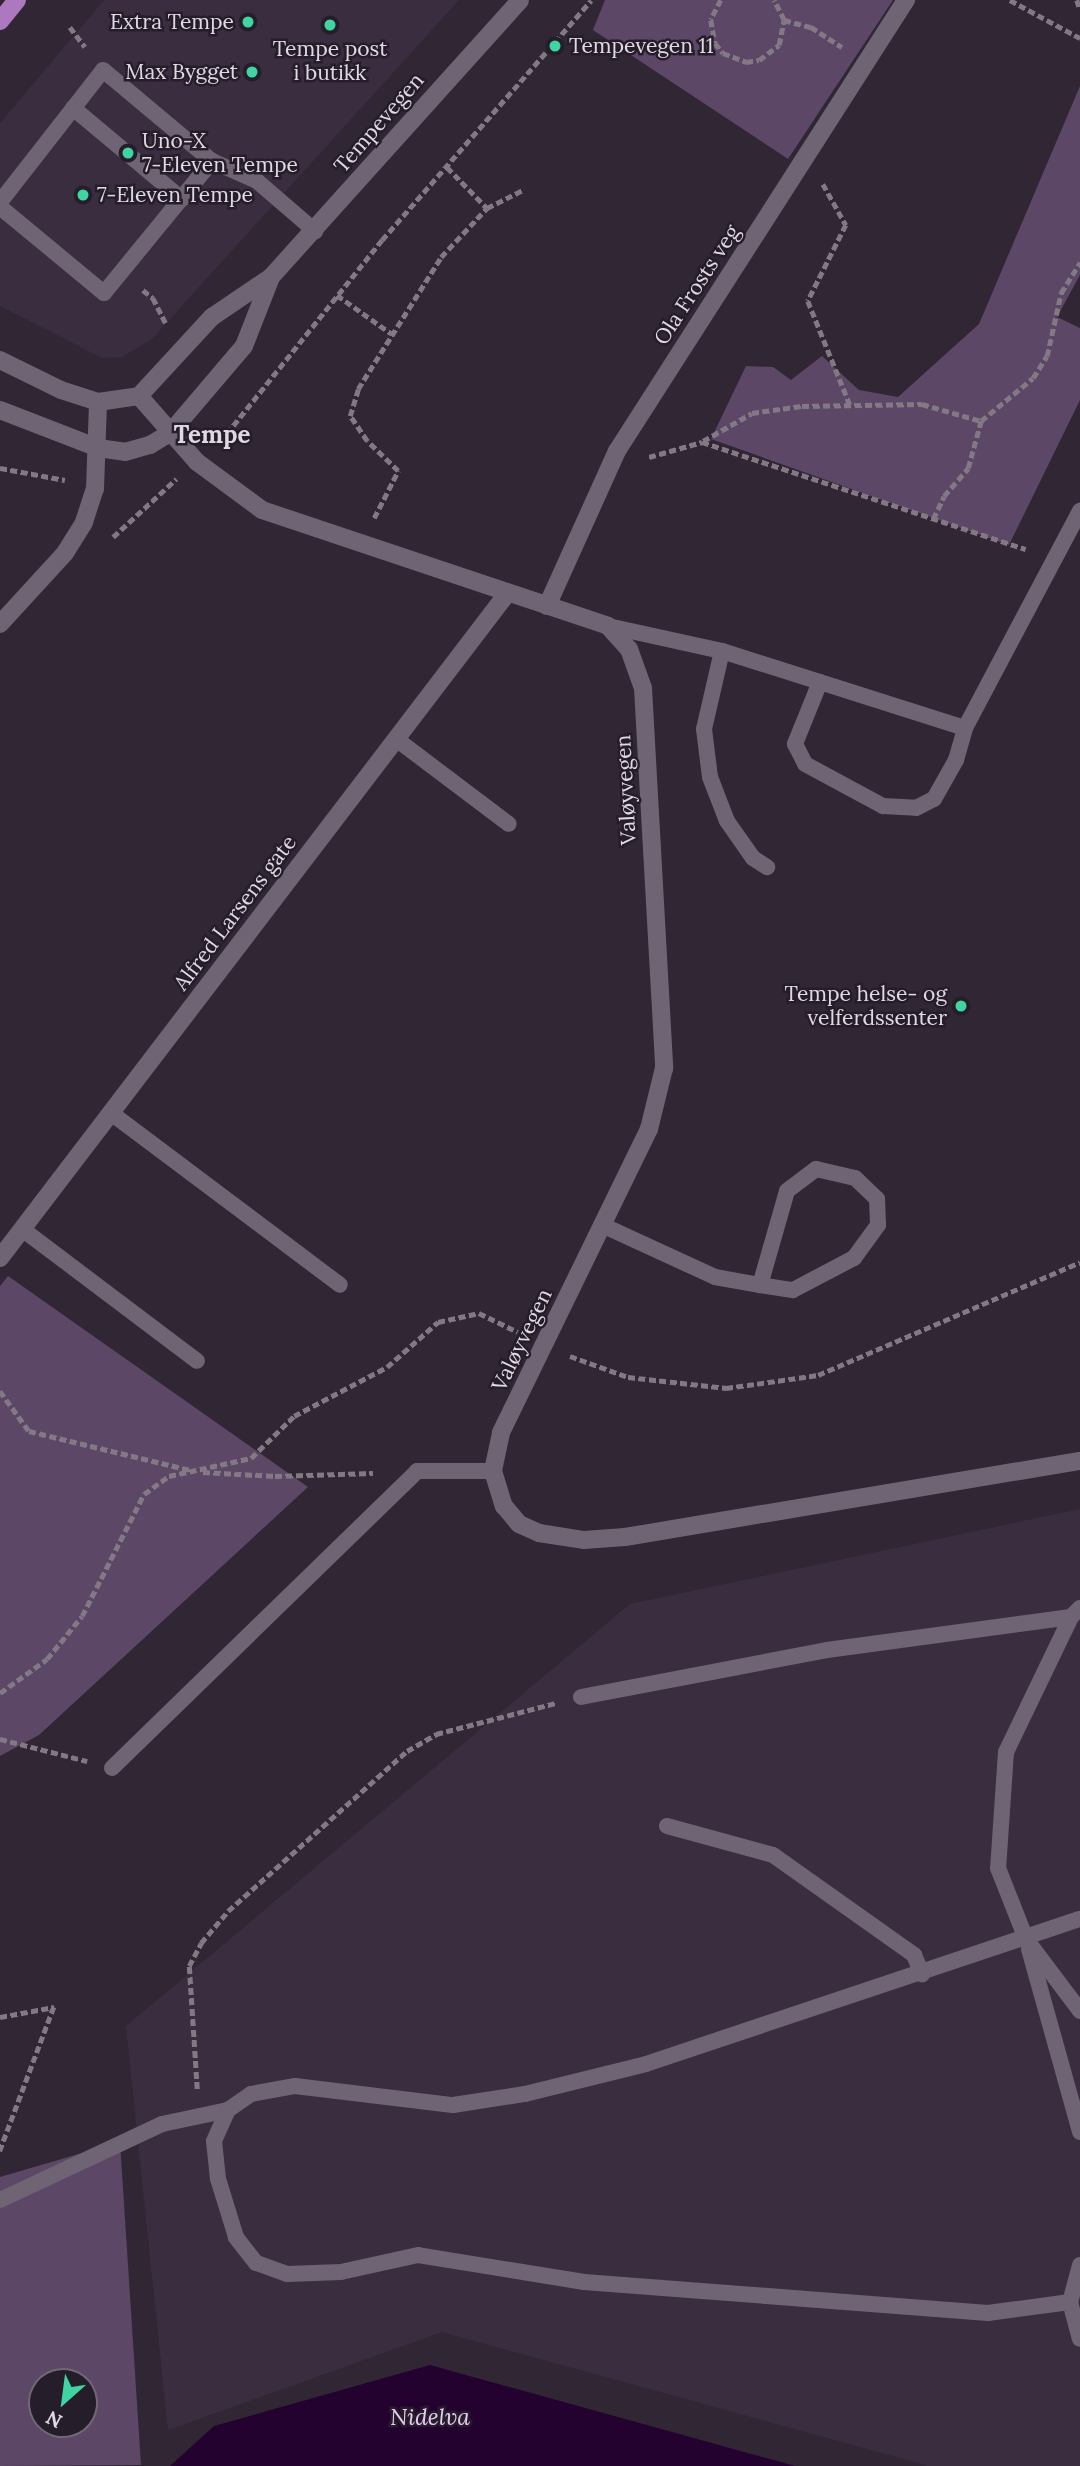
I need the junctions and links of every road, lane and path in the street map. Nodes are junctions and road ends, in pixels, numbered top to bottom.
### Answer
1 (17, 0) edge
2 (520, 0) edge
3 (591, 0) edge
4 (721, 0) edge
5 (774, 0) edge
6 (906, 0) edge
7 (1010, 0) edge
8 (1077, 0) edge
9 (1080, 9) edge
10 (784, 20) junction
11 (0, 21) edge
12 (1080, 38) edge
13 (866, 62) junction
14 (73, 108) junction
15 (807, 155) junction
16 (212, 161) junction
17 (447, 167) junction
18 (523, 190) dead end
19 (182, 199) junction
20 (0, 202) edge
21 (0, 207) edge
22 (487, 208) junction
23 (315, 231) junction
24 (1080, 263) edge
25 (121, 272) junction
26 (271, 277) junction
27 (337, 295) junction
28 (174, 330) dead end
29 (393, 334) junction
30 (0, 353) edge
31 (7, 363) edge
32 (139, 396) junction
33 (98, 402) junction
34 (850, 405) junction
35 (0, 410) edge
36 (981, 421) junction
37 (170, 433) junction
38 (702, 442) junction
39 (98, 448) junction
40 (617, 451) junction
41 (197, 462) junction
42 (0, 467) edge
43 (70, 480) dead end
44 (1080, 511) edge
45 (933, 519) junction
46 (109, 541) dead end
47 (361, 544) junction
48 (1055, 559) junction
49 (506, 596) junction
50 (547, 606) junction
51 (0, 624) edge
52 (608, 626) junction
53 (722, 651) junction
54 (820, 682) junction
55 (965, 728) junction
56 (396, 740) junction
57 (509, 824) dead end
58 (767, 867) dead end
59 (111, 1113) junction
60 (603, 1225) junction
61 (22, 1229) junction
62 (0, 1258) edge
63 (1080, 1262) edge
64 (340, 1284) dead end
65 (760, 1285) junction
66 (545, 1346) junction
67 (197, 1361) dead end
68 (0, 1391) edge
69 (1080, 1461) edge
70 (197, 1471) junction
71 (417, 1471) junction
72 (493, 1471) junction
73 (1075, 1613) edge
74 (0, 1693) edge
75 (581, 1697) joint
76 (0, 1739) edge
77 (112, 1768) joint
78 (667, 1826) dead end
79 (1080, 1919) edge
80 (1026, 1939) junction
81 (922, 1974) junction
82 (1080, 2011) edge
83 (0, 2017) edge
84 (228, 2110) junction
85 (199, 2114) junction
86 (1080, 2132) edge
87 (0, 2151) edge
88 (0, 2200) edge
89 (1080, 2265) edge
90 (1070, 2302) junction
91 (1080, 2339) edge

1 - 11 main road
2 - 23 street, Tempevegen
3 - 17 path
4 - 10 path
5 - 10 path
6 - 13 street, Ola Frosts veg
7 - 12 path
8 - 9 path
10 - 13 path
13 - 15 street, Ola Frosts veg
14 - 16 lane
14 - 19 lane
14 - 20 lane
15 - 34 path
15 - 40 street, Ola Frosts veg
16 - 19 lane
16 - 23 lane
17 - 22 path
17 - 27 path
18 - 22 path
19 - 25 lane
21 - 25 lane
22 - 29 path
23 - 26 street, Tempevegen
24 - 36 path
25 - 28 path
26 - 32 street
26 - 37 street
27 - 29 path
27 - 41 path
29 - 47 path
30 - 31 street
31 - 33 street
32 - 33 street
32 - 37 street
33 - 39 street
34 - 36 path
34 - 38 path
35 - 39 street
36 - 45 path
37 - 39 street
37 - 41 street
38 - 40 path
38 - 45 path
39 - 51 street
40 - 50 street, Ola Frosts veg
41 - 46 path
41 - 47 street
42 - 43 path
44 - 48 lane
45 - 48 path
47 - 49 street
48 - 55 lane
49 - 50 street
49 - 56 street, Alfred Larsens gate
50 - 52 street
52 - 53 lane
52 - 60 street, Valøyvegen
53 - 54 lane
53 - 58 lane
54 - 55 lane
54 - 55 lane
56 - 57 lane
56 - 59 street, Alfred Larsens gate
59 - 61 street, Alfred Larsens gate
59 - 64 lane
60 - 65 lane
60 - 66 street, Valøyvegen
61 - 62 street, Alfred Larsens gate
61 - 67 lane
63 - 66 path
65 - 65 lane
66 - 70 path
66 - 72 street, Valøyvegen
68 - 70 path
69 - 72 street, Valøyvegen
70 - 71 path
70 - 74 path
71 - 72 lane
71 - 77 lane
73 - 75 lane
73 - 80 lane
75 - 85 path
76 - 77 path
78 - 81 lane
79 - 80 lane
80 - 81 lane
80 - 82 lane
80 - 86 lane
81 - 84 lane
83 - 87 path
84 - 85 lane
84 - 90 lane
85 - 88 lane
89 - 90 lane
90 - 91 lane

